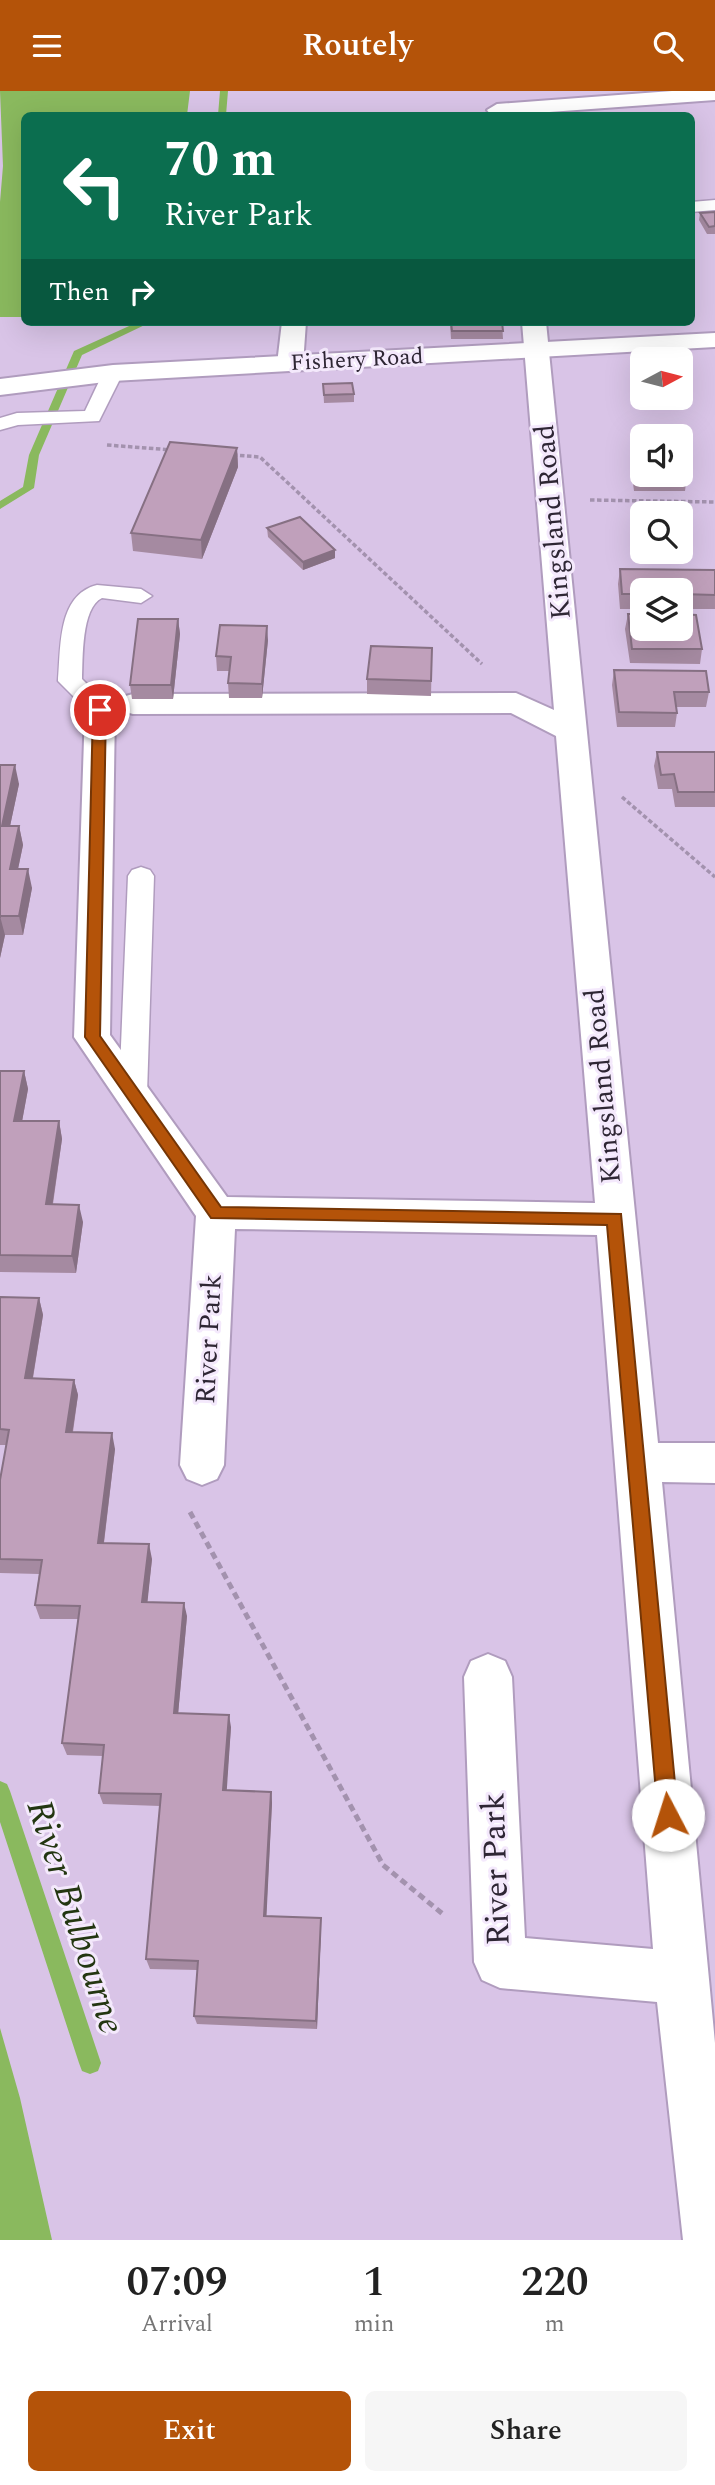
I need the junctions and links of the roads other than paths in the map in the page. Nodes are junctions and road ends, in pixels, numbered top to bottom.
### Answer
1 (480, 91) edge
2 (715, 94) edge
3 (496, 112) edge
4 (508, 112) edge
5 (715, 205) edge
6 (695, 207) edge
7 (294, 326) edge
8 (536, 336) edge
9 (715, 340) edge
10 (290, 364) junction
11 (113, 373) junction
12 (0, 387) edge
13 (0, 424) edge
14 (141, 596) dead end
15 (117, 707) junction
16 (571, 731) junction
17 (141, 876) dead end
18 (133, 1094) junction
19 (216, 1213) junction
20 (615, 1219) junction
21 (638, 1462) junction
22 (715, 1463) edge
23 (202, 1465) road end
24 (488, 1677) dead end
25 (681, 1978) junction
26 (711, 2240) edge

1 - 3 street
2 - 4 street
5 - 6 lane
7 - 10 street
8 - 9 street, Fishery Road
8 - 10 street, Fishery Road
8 - 16 street, Kingsland Road
10 - 11 street, Fishery Road
11 - 12 street, Fishery Road
11 - 13 lane
14 - 15 lane
15 - 16 street
15 - 18 street
16 - 20 street, Kingsland Road
17 - 18 lane
18 - 19 street
19 - 20 street
19 - 23 street, River Park
20 - 21 street, Kingsland Road
21 - 22 street
21 - 25 street, Kingsland Road
24 - 25 street, River Park
25 - 26 street, Kingsland Road

